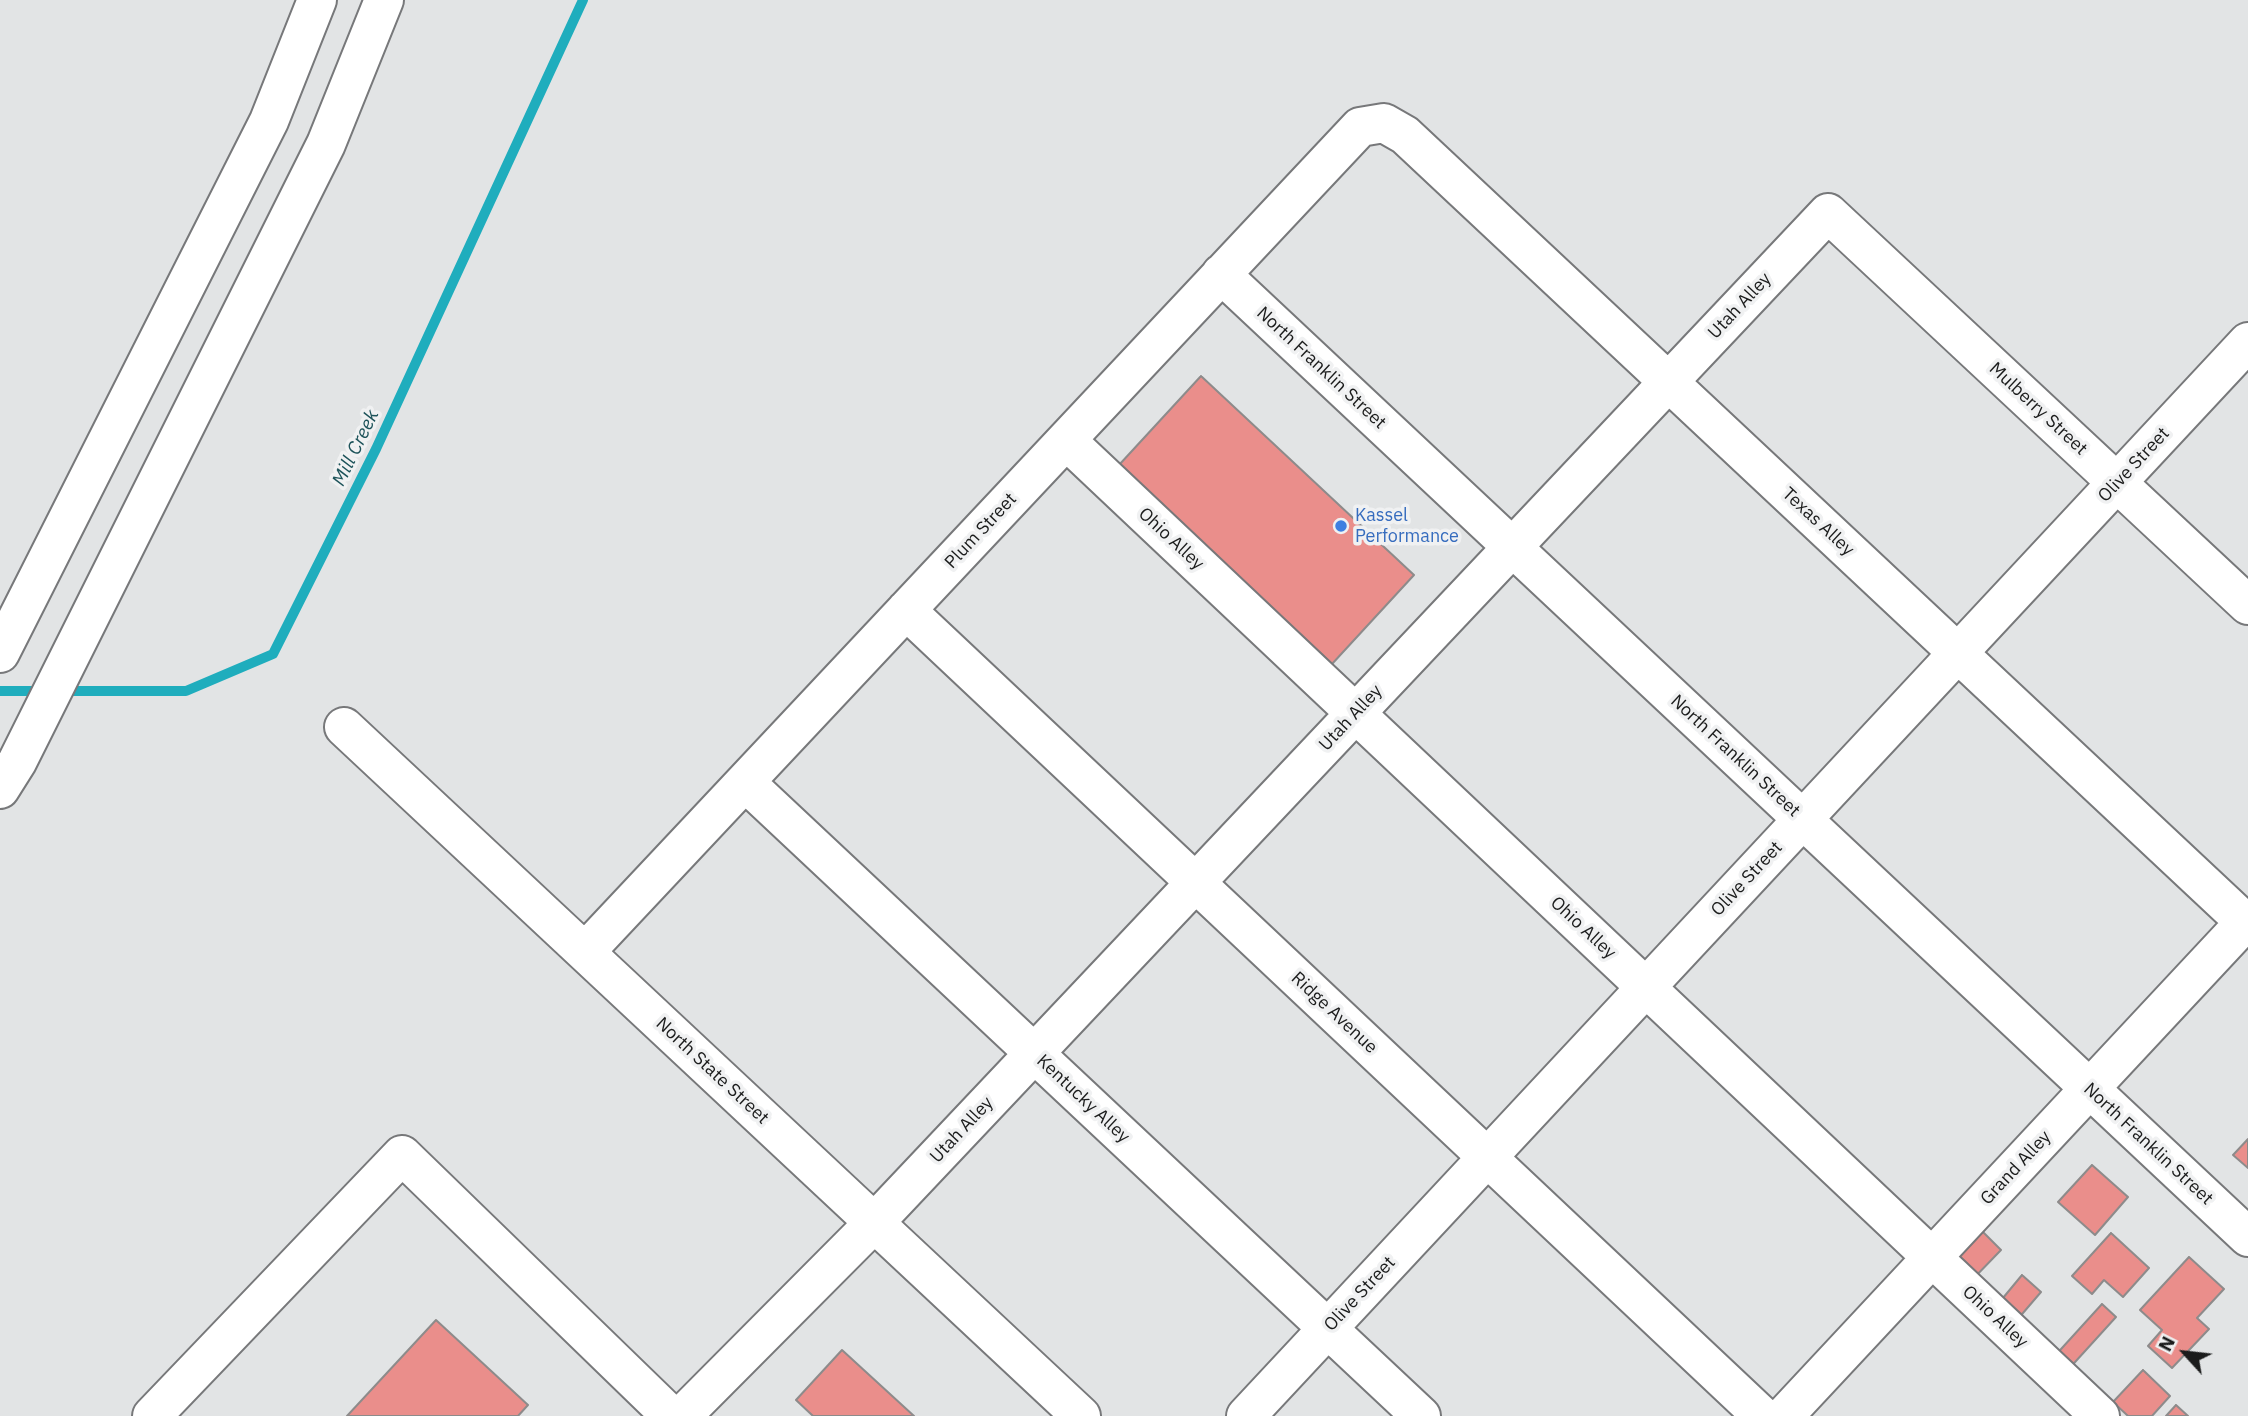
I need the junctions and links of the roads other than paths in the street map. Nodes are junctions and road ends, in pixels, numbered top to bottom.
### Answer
1 (317, 0) edge
2 (384, 0) edge
3 (1384, 123) joint
4 (1828, 213) joint
5 (1221, 274) junction
6 (2248, 342) edge
7 (1668, 382) junction
8 (1066, 440) junction
9 (2117, 482) junction
10 (1512, 547) junction
11 (2248, 604) edge
12 (906, 610) junction
13 (5, 643) edge
14 (1958, 653) junction
15 (1355, 713) junction
16 (344, 727) dead end
17 (8, 775) edge
18 (745, 782) junction
19 (1802, 819) junction
20 (1195, 882) junction
21 (2247, 922) edge
22 (585, 953) junction
23 (1646, 987) junction
24 (1034, 1053) junction
25 (2090, 1089) junction
26 (1487, 1157) junction
27 (874, 1223) junction
28 (2248, 1237) edge
29 (1932, 1258) junction
30 (1327, 1329) junction
31 (152, 1416) edge
32 (671, 1416) edge
33 (682, 1416) edge
34 (1081, 1416) edge
35 (1246, 1416) edge
36 (1421, 1416) edge
37 (1762, 1416) edge
38 (1784, 1416) edge
39 (2100, 1416) edge

1 - 13 main road
2 - 17 main road
3 - 5 main road, Plum Street
3 - 7 main road, Texas Alley
4 - 7 main road, Utah Alley
4 - 9 main road, Mulberry Street
5 - 8 main road, Plum Street
5 - 10 main road, North Franklin Street
6 - 9 main road, Olive Street
7 - 10 main road, Utah Alley
7 - 14 main road, Texas Alley
8 - 12 main road, Plum Street
8 - 15 main road, Ohio Alley
9 - 11 main road, Mulberry Street
9 - 14 main road, Olive Street
10 - 15 main road, Utah Alley
10 - 19 main road, North Franklin Street
12 - 18 main road, Plum Street
12 - 20 main road, Ridge Avenue
14 - 19 main road, Olive Street
14 - 21 main road, Texas Alley
15 - 20 main road, Utah Alley
15 - 23 main road, Ohio Alley
16 - 22 main road, North State Street
18 - 22 main road, Plum Street
18 - 24 main road, Kentucky Alley
19 - 23 main road, Olive Street
19 - 25 main road, North Franklin Street
20 - 24 main road, Utah Alley
20 - 26 main road, Ridge Avenue
21 - 25 main road, Grand Alley
22 - 27 main road, North State Street
23 - 26 main road, Olive Street
23 - 29 main road, Ohio Alley
24 - 27 main road, Utah Alley
24 - 30 main road, Kentucky Alley
25 - 28 main road, North Franklin Street
25 - 29 main road, Grand Alley
26 - 30 main road, Olive Street
26 - 37 main road, Ridge Avenue
27 - 33 main road, Utah Alley
27 - 34 main road, North State Street
29 - 38 main road, Grand Alley
29 - 39 main road, Ohio Alley
30 - 35 main road, Olive Street
30 - 36 main road, Kentucky Alley
31 - 32 main road

